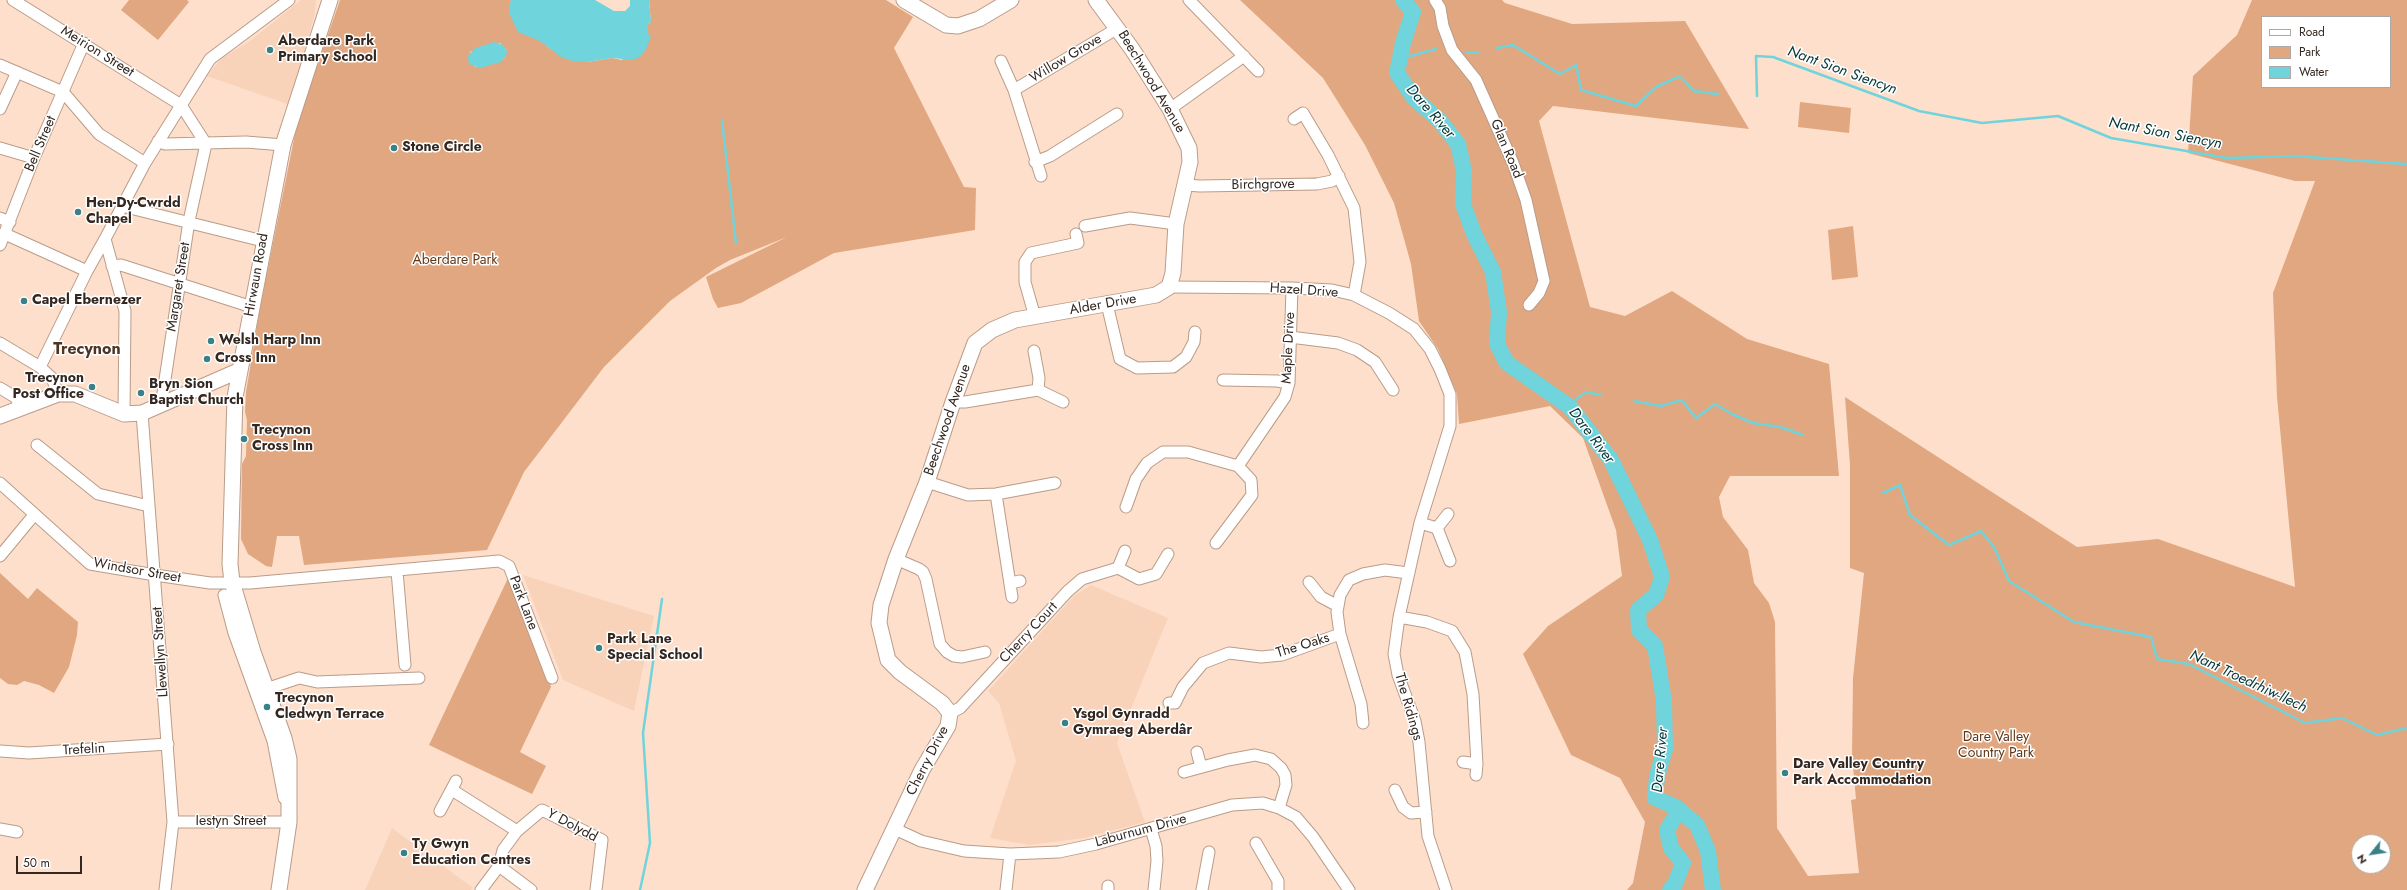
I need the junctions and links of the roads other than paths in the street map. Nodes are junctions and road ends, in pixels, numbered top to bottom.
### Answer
1 (13, 0) edge
2 (289, 0) edge
3 (330, 0) edge
4 (904, 0) edge
5 (1011, 0) edge
6 (1096, 0) edge
7 (1190, 0) edge
8 (1435, 0) edge
9 (1118, 28) junction
10 (84, 43) junction
11 (1244, 56) junction
12 (1001, 61) dead end
13 (0, 65) edge
14 (1258, 71) dead end
15 (17, 72) junction
16 (1014, 90) junction
17 (63, 92) junction
18 (181, 105) junction
19 (0, 109) edge
20 (1170, 109) junction
21 (1117, 114) dead end
22 (1294, 119) dead end
23 (158, 142) junction
24 (204, 142) junction
25 (283, 145) junction
26 (0, 148) edge
27 (34, 158) junction
28 (1035, 162) junction
29 (145, 163) junction
30 (1041, 176) dead end
31 (1340, 176) junction
32 (1185, 185) junction
33 (122, 206) junction
34 (5, 220) edge
35 (189, 221) junction
36 (1176, 224) junction
37 (1085, 226) dead end
38 (4, 234) junction
39 (1076, 234) dead end
40 (106, 239) junction
41 (263, 241) junction
42 (0, 245) edge
43 (112, 266) junction
44 (87, 271) junction
45 (180, 285) junction
46 (1169, 287) junction
47 (1292, 288) junction
48 (1354, 295) junction
49 (1108, 304) junction
50 (1529, 305) dead end
51 (252, 307) junction
52 (1035, 317) junction
53 (1195, 332) dead end
54 (1290, 337) junction
55 (0, 343) edge
56 (1034, 352) dead end
57 (40, 367) junction
58 (238, 371) junction
59 (1223, 380) dead end
60 (1288, 383) junction
61 (0, 388) edge
62 (1038, 390) junction
63 (1393, 390) dead end
64 (58, 394) junction
65 (953, 402) junction
66 (1063, 402) dead end
67 (21, 406) junction
68 (161, 406) junction
69 (124, 414) junction
70 (142, 414) junction
71 (0, 416) edge
72 (38, 445) dead end
73 (1238, 466) junction
74 (927, 482) junction
75 (0, 483) edge
76 (1054, 483) dead end
77 (996, 494) junction
78 (149, 506) junction
79 (1126, 507) dead end
80 (34, 514) junction
81 (1448, 514) dead end
82 (1420, 523) junction
83 (1437, 528) junction
84 (1216, 543) dead end
85 (1125, 551) dead end
86 (1168, 554) dead end
87 (0, 556) edge
88 (896, 559) junction
89 (1450, 561) dead end
90 (1118, 568) junction
91 (397, 571) junction
92 (1408, 573) junction
93 (155, 575) junction
94 (232, 582) junction
95 (1309, 582) dead end
96 (224, 595) dead end
97 (1012, 597) dead end
98 (1338, 606) junction
99 (1399, 617) junction
100 (237, 621) junction
101 (1340, 634) junction
102 (978, 657) dead end
103 (405, 665) dead end
104 (419, 678) dead end
105 (552, 678) dead end
106 (266, 689) junction
107 (1169, 703) dead end
108 (950, 713) junction
109 (1362, 723) dead end
110 (168, 744) junction
111 (0, 751) edge
112 (1196, 752) dead end
113 (1463, 762) dead end
114 (1201, 767) junction
115 (1184, 772) dead end
116 (1395, 790) dead end
117 (1279, 808) junction
118 (440, 811) dead end
119 (1426, 812) junction
120 (289, 817) junction
121 (173, 822) junction
122 (0, 829) edge
123 (895, 829) junction
124 (1151, 829) junction
125 (17, 832) dead end
126 (517, 832) junction
127 (1256, 843) dead end
128 (1209, 852) dead end
129 (1010, 854) junction
130 (499, 866) junction
131 (165, 890) edge
132 (279, 890) edge
133 (481, 890) edge
134 (531, 890) edge
135 (596, 890) edge
136 (865, 890) edge
137 (1006, 890) edge
138 (1154, 890) edge
139 (1202, 890) edge
140 (1278, 890) edge
141 (1349, 890) edge
142 (1446, 890) edge

1 - 10 street, Meirion Street
2 - 18 street
3 - 25 street, Hirwaun Road
4 - 5 street
6 - 9 street, Beechwood Avenue
7 - 11 street
8 - 50 street, Glan Road
9 - 16 street, Willow Grove
9 - 20 street, Beechwood Avenue
10 - 17 street, Bell Street
10 - 18 street, Meirion Street
11 - 14 street
11 - 20 street
12 - 16 street, Willow Grove
13 - 15 street
15 - 17 street
15 - 19 street
16 - 28 street, Willow Grove
17 - 27 street, Bell Street
17 - 29 street
18 - 23 street
18 - 24 street
20 - 32 street, Beechwood Avenue
21 - 28 street
22 - 31 street
23 - 24 street
23 - 29 street
24 - 25 street
24 - 35 street, Margaret Street
25 - 41 street, Hirwaun Road
26 - 27 street
27 - 34 street, Bell Street
28 - 30 street, Willow Grove
29 - 33 street
31 - 32 street, Birchgrove
31 - 48 street
32 - 36 street, Beechwood Avenue
33 - 35 street
33 - 40 street
34 - 38 street, Bell Street
35 - 41 street
35 - 45 street, Margaret Street
36 - 37 street
36 - 46 street, Beechwood Avenue
38 - 42 street, Bell Street
38 - 44 street
39 - 52 street
40 - 43 street
40 - 44 street
41 - 51 street, Hirwaun Road
43 - 45 street
43 - 69 street
44 - 57 street
45 - 51 street
45 - 68 street, Margaret Street
46 - 47 street, Hazel Drive
46 - 49 street, Alder Drive
47 - 48 street, Hazel Drive
47 - 54 street, Maple Drive
48 - 82 street, Hazel Drive
49 - 52 street, Alder Drive
49 - 53 street
51 - 58 street, Hirwaun Road
52 - 65 street, Beechwood Avenue
54 - 60 street, Maple Drive
54 - 63 street
55 - 57 street
56 - 62 street
57 - 64 street
58 - 68 street
58 - 94 street, Hirwaun Road
59 - 60 street
60 - 73 street, Maple Drive
61 - 67 street
62 - 65 street
62 - 66 street
64 - 67 street
64 - 69 street
65 - 74 street, Beechwood Avenue
67 - 71 street
68 - 70 street
69 - 70 street
70 - 78 street, Llewellyn Street
72 - 78 street
73 - 79 street
73 - 84 street
74 - 77 street
74 - 88 street, Beechwood Avenue
75 - 80 street, Windsor Street
76 - 77 street
77 - 97 street
78 - 93 street, Llewellyn Street
80 - 87 street
80 - 93 street, Windsor Street
81 - 83 street
82 - 83 street
82 - 92 street, The Ridings
83 - 89 street
85 - 90 street
86 - 90 street
88 - 102 street
88 - 108 street, Cherry Drive
90 - 108 street, Cherry Court
91 - 94 street, Park Lane
91 - 103 street
91 - 105 street, Park Lane
92 - 98 street
92 - 99 street, The Ridings
93 - 94 street, Windsor Street
93 - 110 street, Llewellyn Street
94 - 100 street, Hirwaun Road
95 - 98 street
96 - 100 street
98 - 101 street
99 - 113 street
99 - 119 street, The Ridings
100 - 106 street, Hirwaun Road
100 - 120 street
101 - 107 street, The Oaks
101 - 109 street
104 - 106 street
106 - 120 street, Hirwaun Road
108 - 123 street, Cherry Drive
110 - 111 street, Trefelin
110 - 121 street, Llewellyn Street
112 - 114 street
114 - 115 street
114 - 117 street
116 - 119 street
117 - 124 street, Laburnum Drive
117 - 141 street, Laburnum Drive
118 - 126 street
119 - 142 street, The Ridings
120 - 121 street, Iestyn Street
120 - 132 street, Hirwaun Road
121 - 131 street, Llewellyn Street
122 - 125 street
123 - 129 street, Laburnum Drive
123 - 136 street, Cherry Drive
124 - 129 street, Laburnum Drive
124 - 138 street
126 - 130 street, Y Dolydd
126 - 135 street, Y Dolydd
127 - 140 street
128 - 139 street
129 - 137 street
130 - 133 street, Y Dolydd
130 - 134 street

